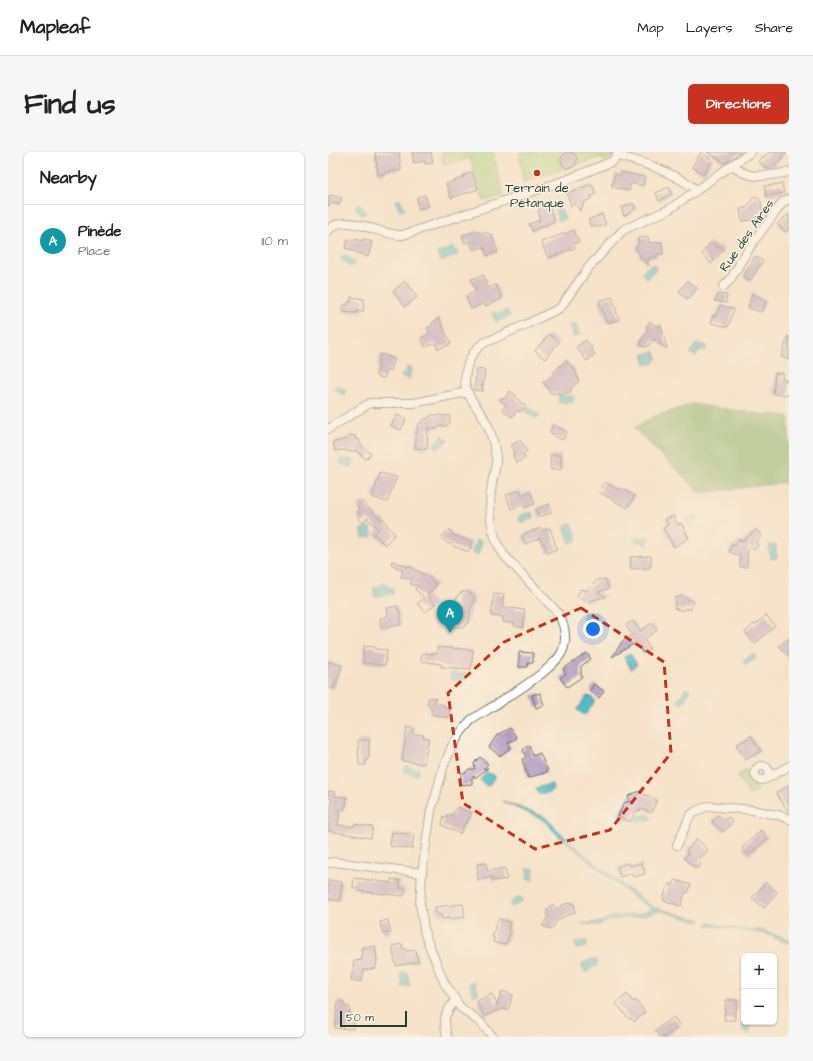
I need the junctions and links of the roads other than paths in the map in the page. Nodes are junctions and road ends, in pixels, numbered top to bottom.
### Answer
1 (751, 152) edge
2 (617, 154) edge
3 (733, 164) junction
4 (789, 172) edge
5 (697, 190) junction
6 (789, 199) edge
7 (328, 231) edge
8 (723, 287) dead end
9 (467, 392) junction
10 (328, 429) edge
11 (789, 766) edge
12 (768, 770) junction
13 (778, 772) junction
14 (766, 779) junction
15 (789, 819) edge
16 (677, 845) dead end
17 (328, 863) edge
18 (422, 873) junction
19 (455, 1000) junction
20 (447, 1037) edge
21 (493, 1037) edge

1 - 3 street
2 - 5 street
2 - 7 street
3 - 4 street
3 - 5 street
5 - 9 street
6 - 8 street, Rue des Aires
9 - 10 street
9 - 18 street
11 - 13 street
12 - 13 street
12 - 14 street
12 - 14 street
13 - 14 street
15 - 16 street
17 - 18 street
18 - 19 street
19 - 20 street
19 - 21 street

